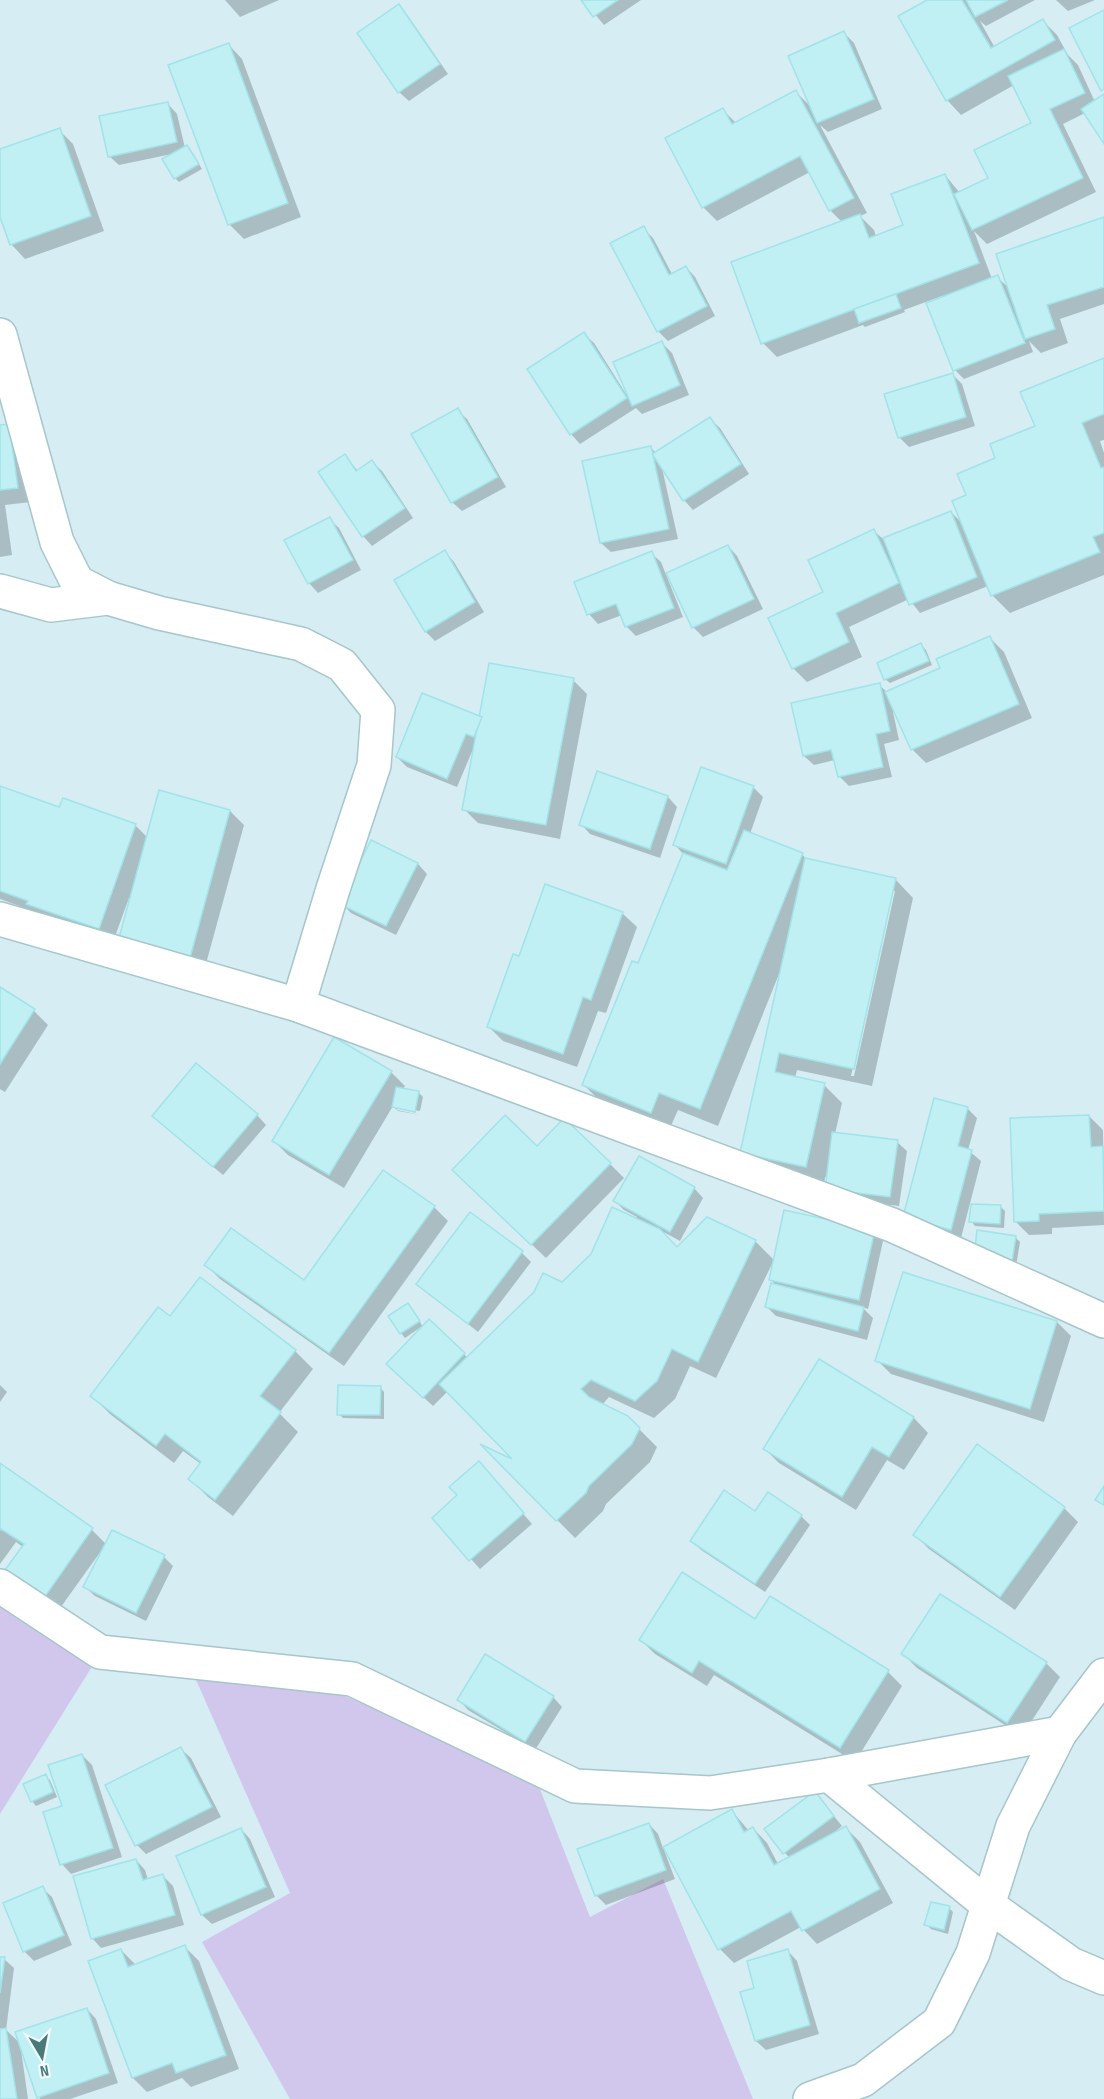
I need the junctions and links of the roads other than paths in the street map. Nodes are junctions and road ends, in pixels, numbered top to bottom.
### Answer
1 (0, 335) edge
2 (0, 591) edge
3 (108, 598) junction
4 (0, 920) edge
5 (298, 1005) junction
6 (1104, 1321) edge
7 (0, 1586) edge
8 (1104, 1675) edge
9 (1060, 1733) junction
10 (829, 1775) junction
11 (988, 1905) junction
12 (1104, 1978) edge
13 (810, 2099) edge

1 - 3 street
2 - 3 street
3 - 5 street
4 - 5 street
5 - 6 street
7 - 10 street
8 - 9 street
9 - 10 street
9 - 11 street
10 - 11 street
11 - 12 street
11 - 13 street

